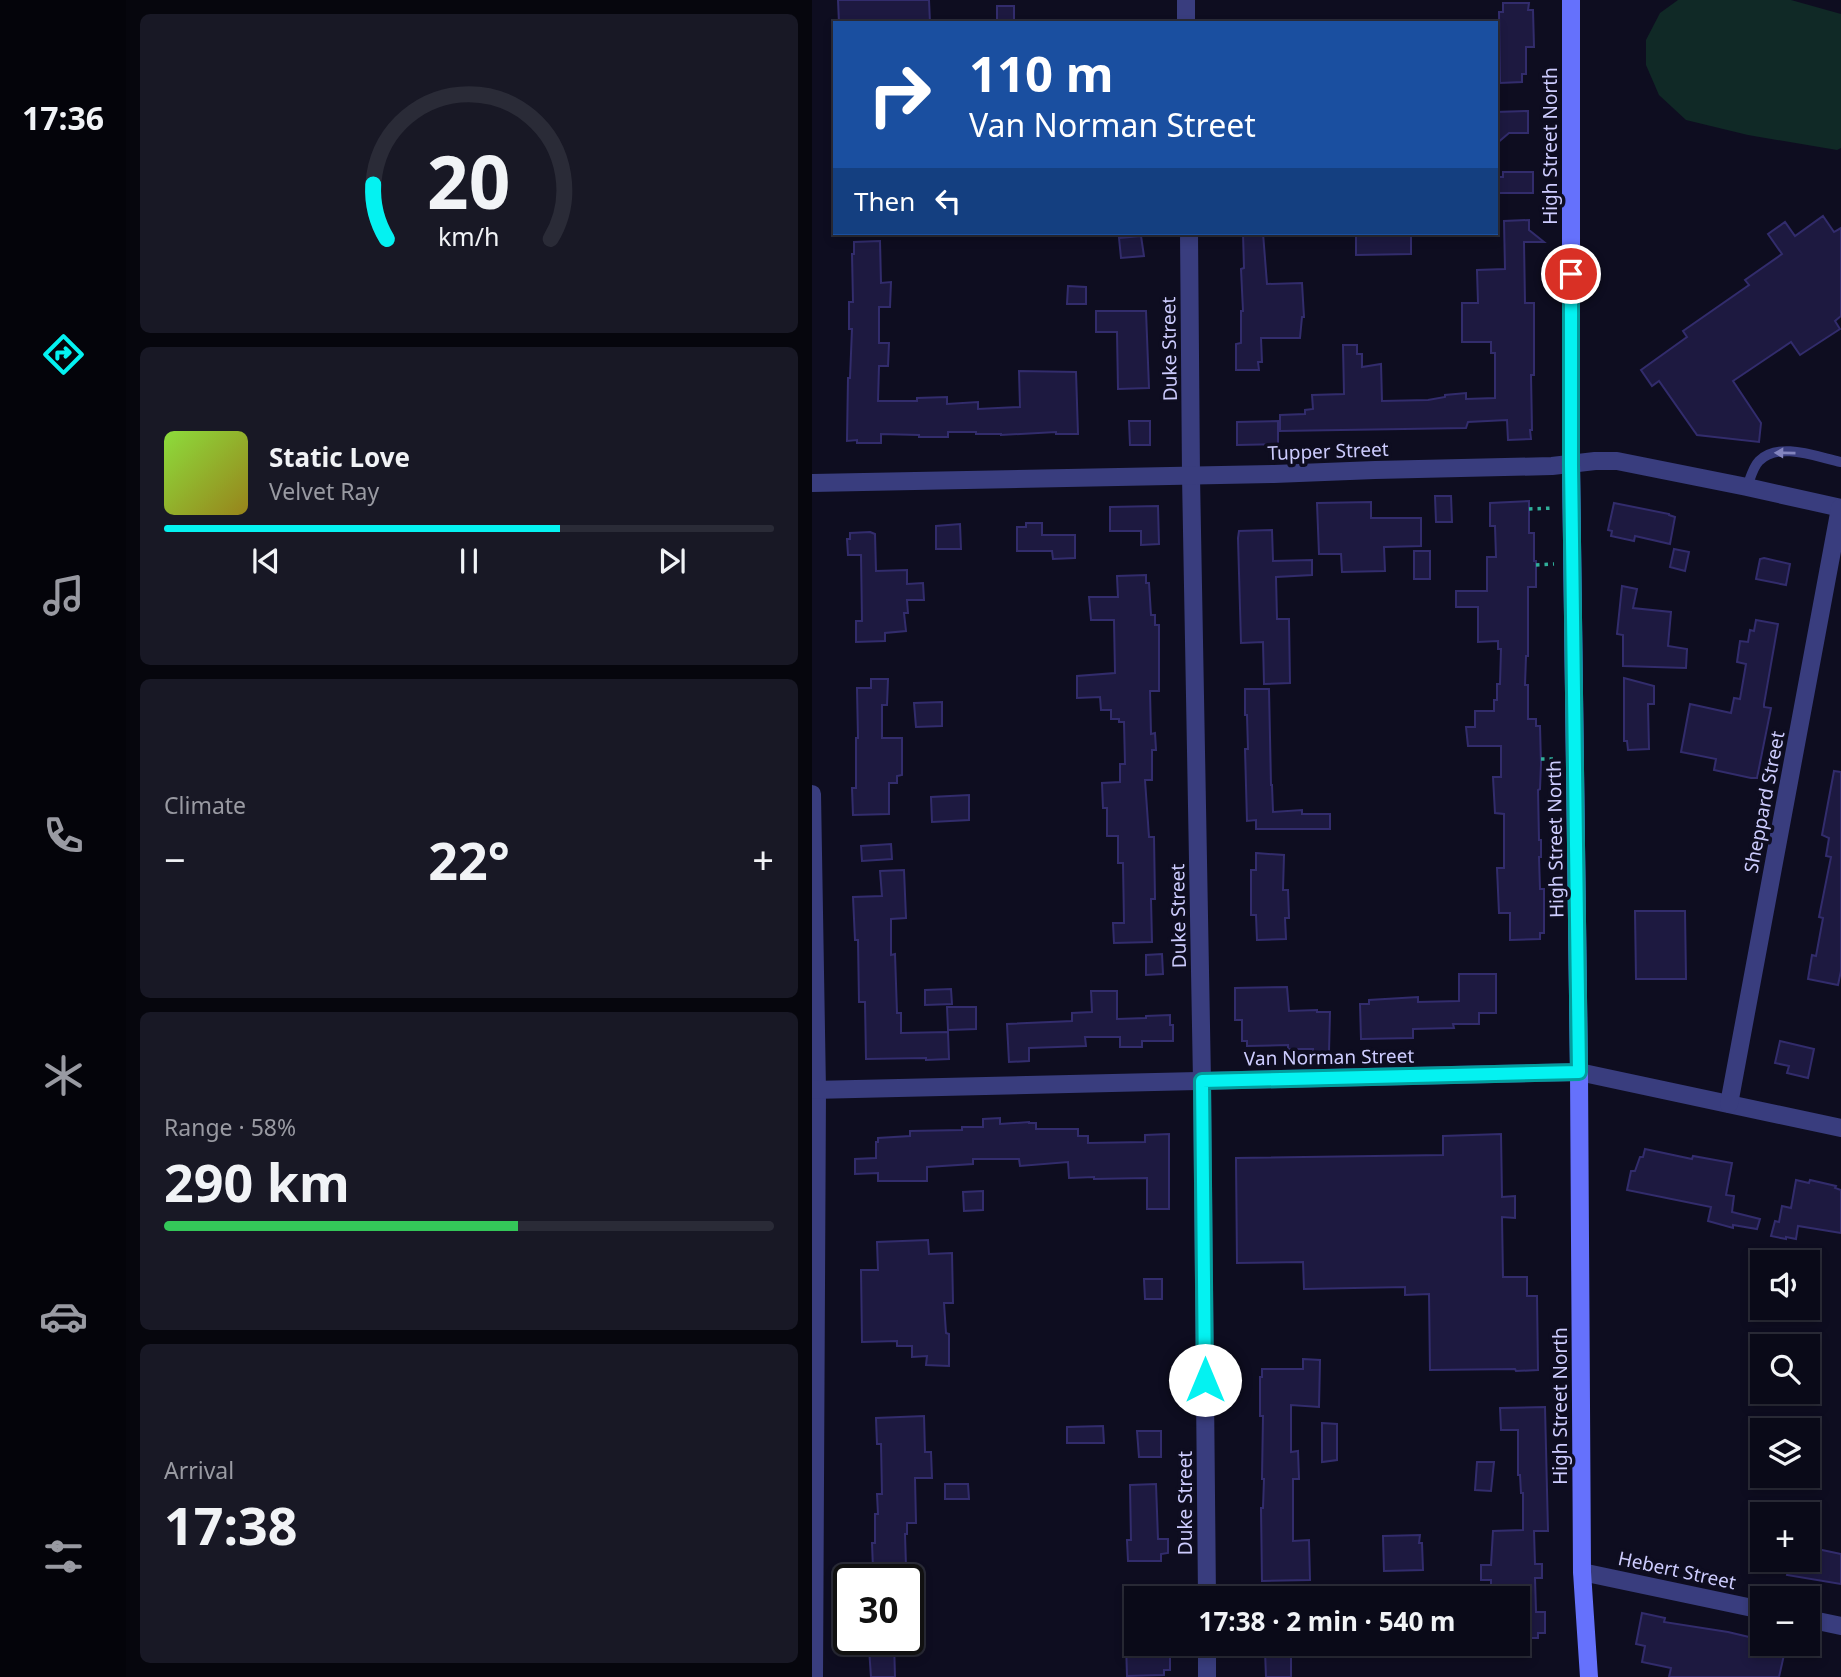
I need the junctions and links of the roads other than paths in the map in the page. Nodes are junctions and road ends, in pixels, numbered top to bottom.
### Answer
1 (1186, 0) edge
2 (1571, 0) edge
3 (1186, 21) edge
4 (1189, 235) edge
5 (1841, 462) edge
6 (1571, 465) junction
7 (1191, 476) junction
8 (812, 484) edge
9 (1747, 487) junction
10 (1841, 508) edge
11 (812, 794) edge
12 (1579, 1072) junction
13 (1202, 1081) junction
14 (814, 1090) edge
15 (1729, 1104) junction
16 (1841, 1128) edge
17 (1582, 1572) junction
18 (1207, 1586) edge
19 (1750, 1607) edge
20 (1820, 1622) edge
21 (1841, 1626) edge
22 (1207, 1656) edge
23 (814, 1677) edge
24 (1207, 1677) edge
25 (1589, 1677) edge

1 - 3 street
2 - 6 main road, High Street North
4 - 7 street, Duke Street
5 -> 9 lane
6 - 7 street, Tupper Street
6 - 9 street, Tupper Street
6 - 12 main road, High Street North
7 - 8 street, Tupper Street
7 - 13 street, Duke Street
9 - 10 street, Tupper Street
10 - 15 street, Sheppard Street
11 - 14 street
12 - 13 street, Van Norman Street
12 - 15 street, Van Norman Street
12 - 17 main road, High Street North
13 - 14 street, Van Norman Street
13 - 18 street, Duke Street
14 - 23 street
15 - 16 street, Van Norman Street
17 - 19 street, Hebert Street
17 - 25 main road, High Street North
20 - 21 street
22 - 24 street

